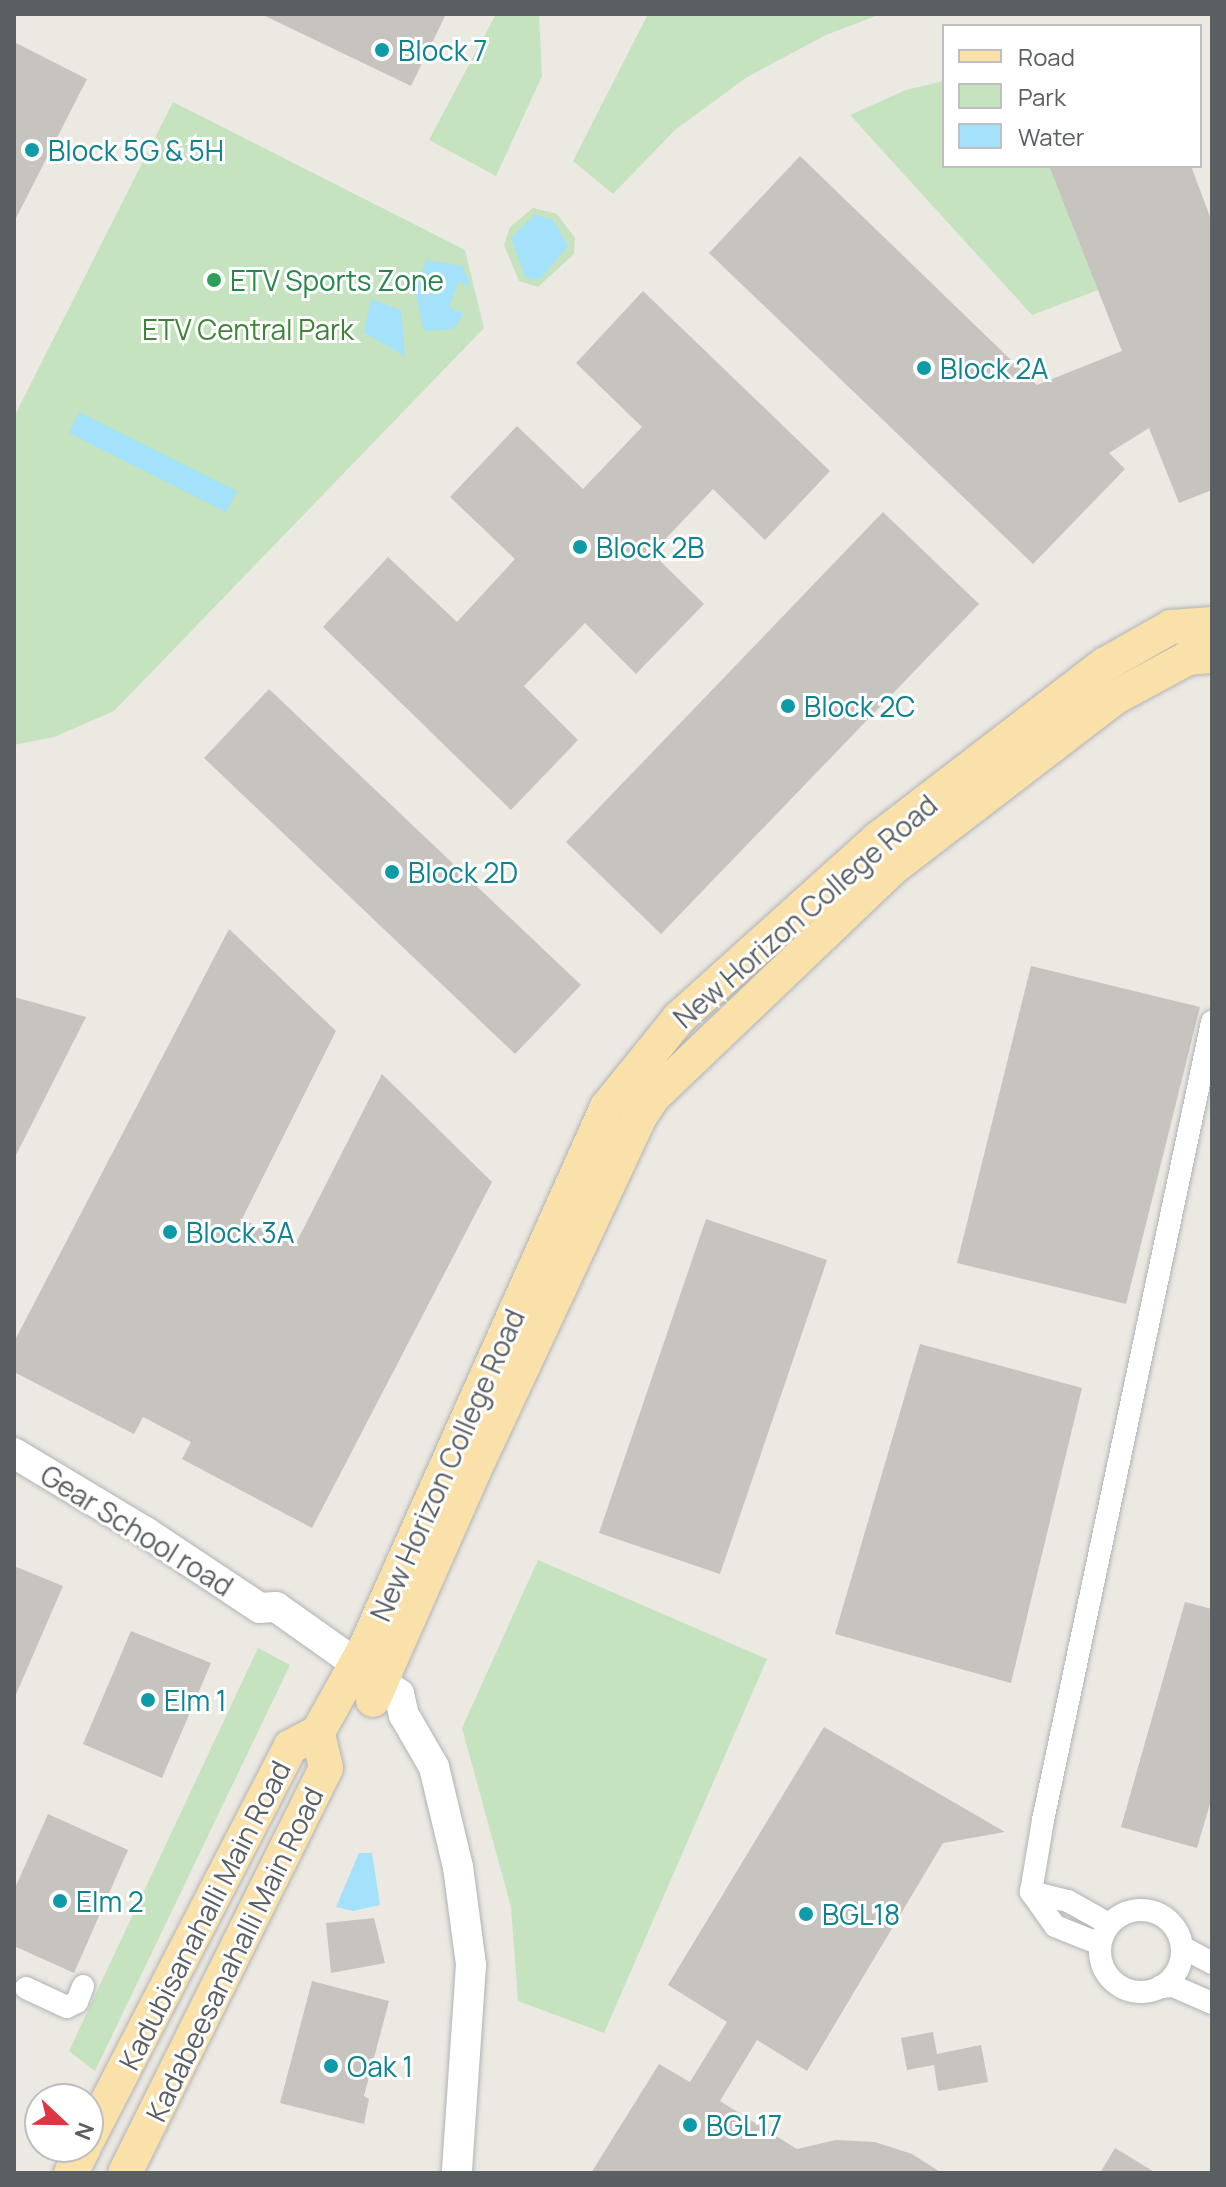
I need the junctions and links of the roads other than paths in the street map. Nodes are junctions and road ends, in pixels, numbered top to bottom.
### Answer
1 (1212, 624) edge
2 (1212, 656) edge
3 (1212, 1022) edge
4 (14, 1453) edge
5 (366, 1681) junction
6 (318, 1732) junction
7 (1104, 1934) junction
8 (1182, 1947) junction
9 (1212, 1963) edge
10 (83, 1986) dead end
11 (1160, 1987) junction
12 (26, 1988) dead end
13 (1212, 2003) edge
14 (104, 2108) edge
15 (104, 2150) edge
16 (130, 2164) edge
17 (457, 2173) edge

1 - 5 main road, New Horizon College Road
2 - 5 main road, New Horizon College Road
3 - 7 street
4 - 5 main road, Gear School road
5 - 6 main road, Kadubisanahalli Main Road
5 - 17 main road, Gear School road
6 - 14 main road, Kadubisanahalli Main Road
6 - 16 main road, Kadabeesanahalli Main Road
7 - 8 street
7 - 11 street
8 - 9 street
8 - 11 street
10 - 12 street
11 - 13 street
15 - 16 main road

